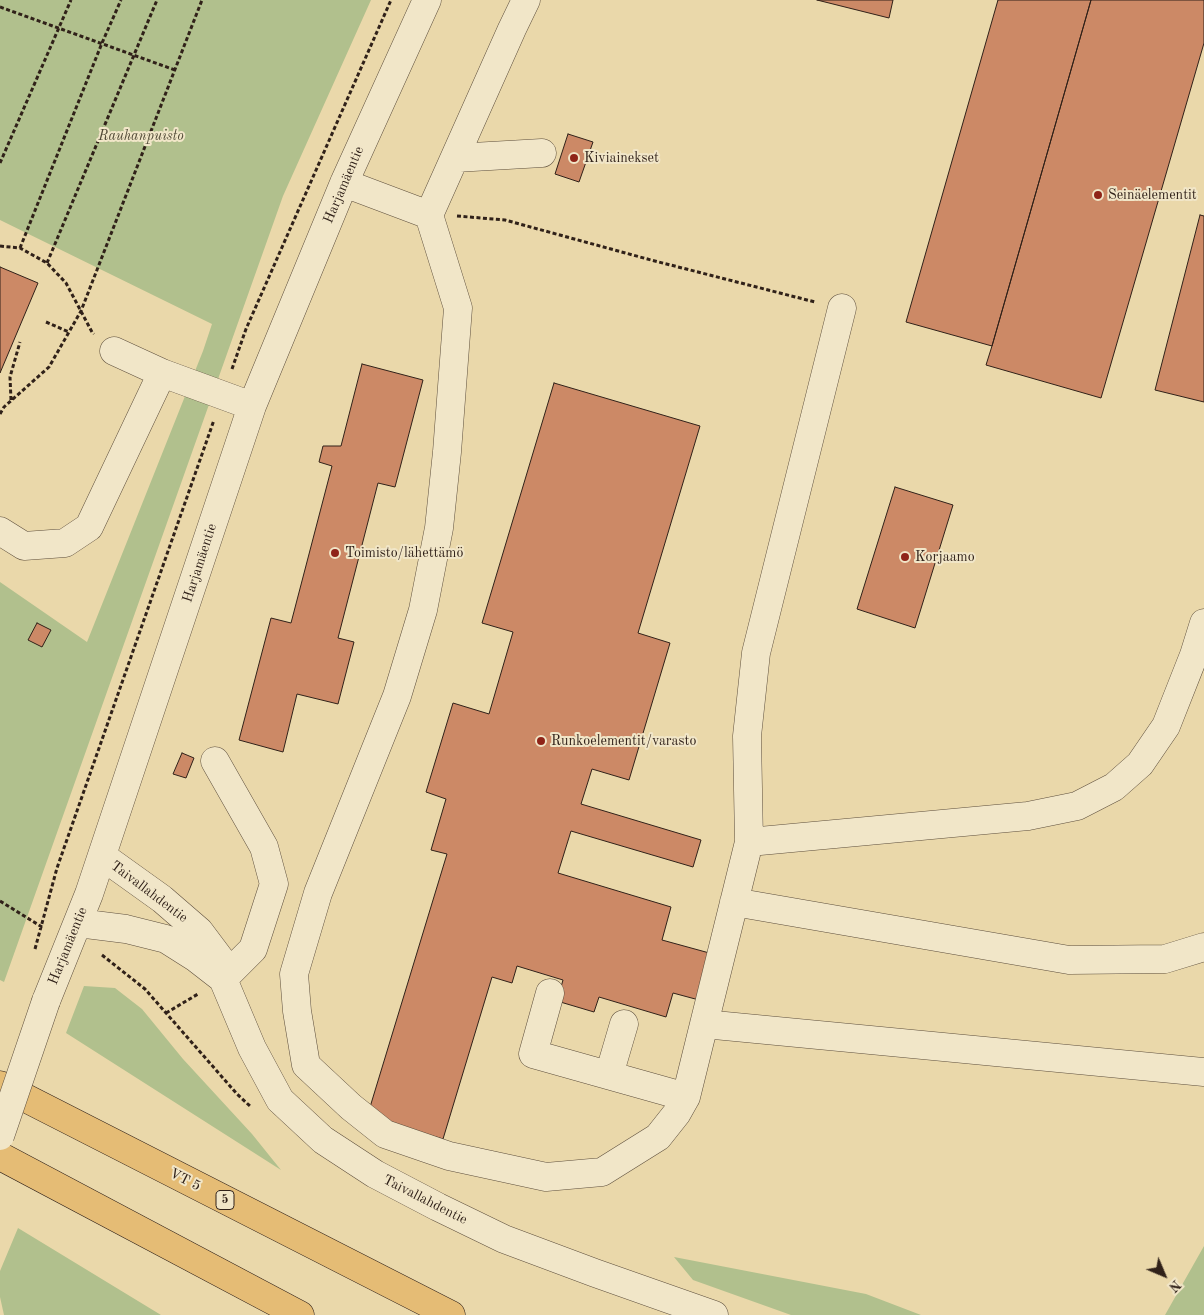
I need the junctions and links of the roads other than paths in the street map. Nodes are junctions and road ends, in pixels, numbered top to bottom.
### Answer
1 (426, 0) edge
2 (526, 0) edge
3 (542, 153) dead end
4 (455, 158) junction
5 (344, 183) junction
6 (429, 214) junction
7 (842, 308) road end
8 (114, 351) road end
9 (162, 372) junction
10 (252, 406) junction
11 (0, 531) edge
12 (1204, 623) edge
13 (215, 761) dead end
14 (749, 842) junction
15 (102, 856) junction
16 (734, 902) junction
17 (78, 923) junction
18 (1204, 947) edge
19 (223, 978) junction
20 (550, 993) dead end
21 (624, 1024) dead end
22 (704, 1024) junction
23 (0, 1068) edge
24 (1204, 1072) edge
25 (608, 1075) junction
26 (0, 1086) edge
27 (686, 1097) junction
28 (67, 1120) junction
29 (0, 1136) edge
30 (0, 1156) edge
31 (300, 1315) edge
32 (451, 1315) edge
33 (714, 1315) edge

1 - 5 street, Harjamäentie
2 - 4 street
3 - 4 street
4 - 6 street
5 - 6 street
5 - 10 street, Harjamäentie
6 - 27 street
7 - 14 street
8 - 9 street
9 - 10 street
9 - 11 street
10 - 15 street, Harjamäentie
12 - 14 street
13 - 19 street
14 - 16 street
15 - 17 street, Harjamäentie
15 - 19 street, Taivallahdentie
16 - 18 street
16 - 22 street
17 - 19 street, Taivallahdentie
17 - 29 street, Harjamäentie, bridge
19 - 33 street, Taivallahdentie
20 - 25 street
21 - 25 street
22 - 24 street
22 - 27 street
23 - 28 highway
25 - 27 street
26 - 28 highway, VT 5 / 5
28 - 32 highway, VT 5 / 5
30 - 31 highway

